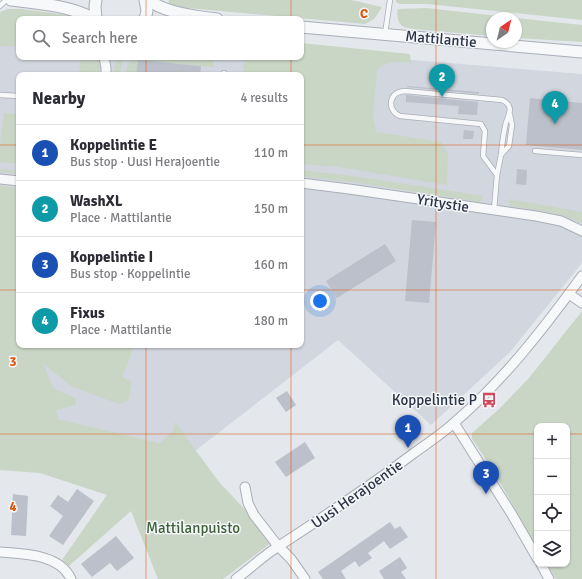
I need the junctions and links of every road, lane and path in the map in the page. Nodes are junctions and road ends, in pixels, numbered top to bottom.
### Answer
1 (6, 0) edge
2 (11, 0) edge
3 (51, 0) edge
4 (96, 0) edge
5 (145, 0) edge
6 (149, 0) edge
7 (390, 0) edge
8 (29, 2) junction
9 (0, 6) edge
10 (89, 16) edge
11 (95, 16) edge
12 (146, 16) edge
13 (195, 16) edge
14 (304, 27) edge
15 (385, 34) junction
16 (582, 52) edge
17 (104, 60) edge
18 (111, 60) edge
19 (106, 72) edge
20 (0, 94) edge
21 (16, 96) edge
22 (510, 115) junction
23 (535, 151) dead end
24 (501, 155) junction
25 (582, 155) edge
26 (497, 175) junction
27 (0, 179) edge
28 (16, 181) edge
29 (304, 183) edge
30 (494, 210) junction
31 (582, 231) edge
32 (582, 276) edge
33 (569, 294) junction
34 (582, 303) edge
35 (454, 423) junction
36 (245, 487) dead end
37 (278, 546) junction
38 (0, 552) edge
39 (534, 553) edge
40 (543, 567) edge
41 (71, 579) edge
42 (236, 579) edge
43 (305, 579) edge
44 (549, 579) edge

1 - 9 lane
2 - 8 street
3 - 8 street
4 - 11 street
5 - 12 street
6 - 13 street
7 - 15 lane
8 - 10 street
14 - 15 street, Mattilantie
15 - 16 street, Mattilantie
17 - 19 street
18 - 19 street
20 - 21 lane
22 - 24 lane
22 - 24 lane
22 - 26 lane
23 - 25 lane
24 - 26 lane
26 - 30 lane
27 - 28 street
29 - 30 street, Yritystie
30 - 31 street, Yritystie
32 - 33 street, Uusi Herajoentie
33 - 34 street
33 - 35 street, Uusi Herajoentie
35 - 37 street, Uusi Herajoentie
35 - 39 street
36 - 37 street
37 - 42 street, Uusi Herajoentie
37 - 43 street
38 - 41 street
40 - 44 street

